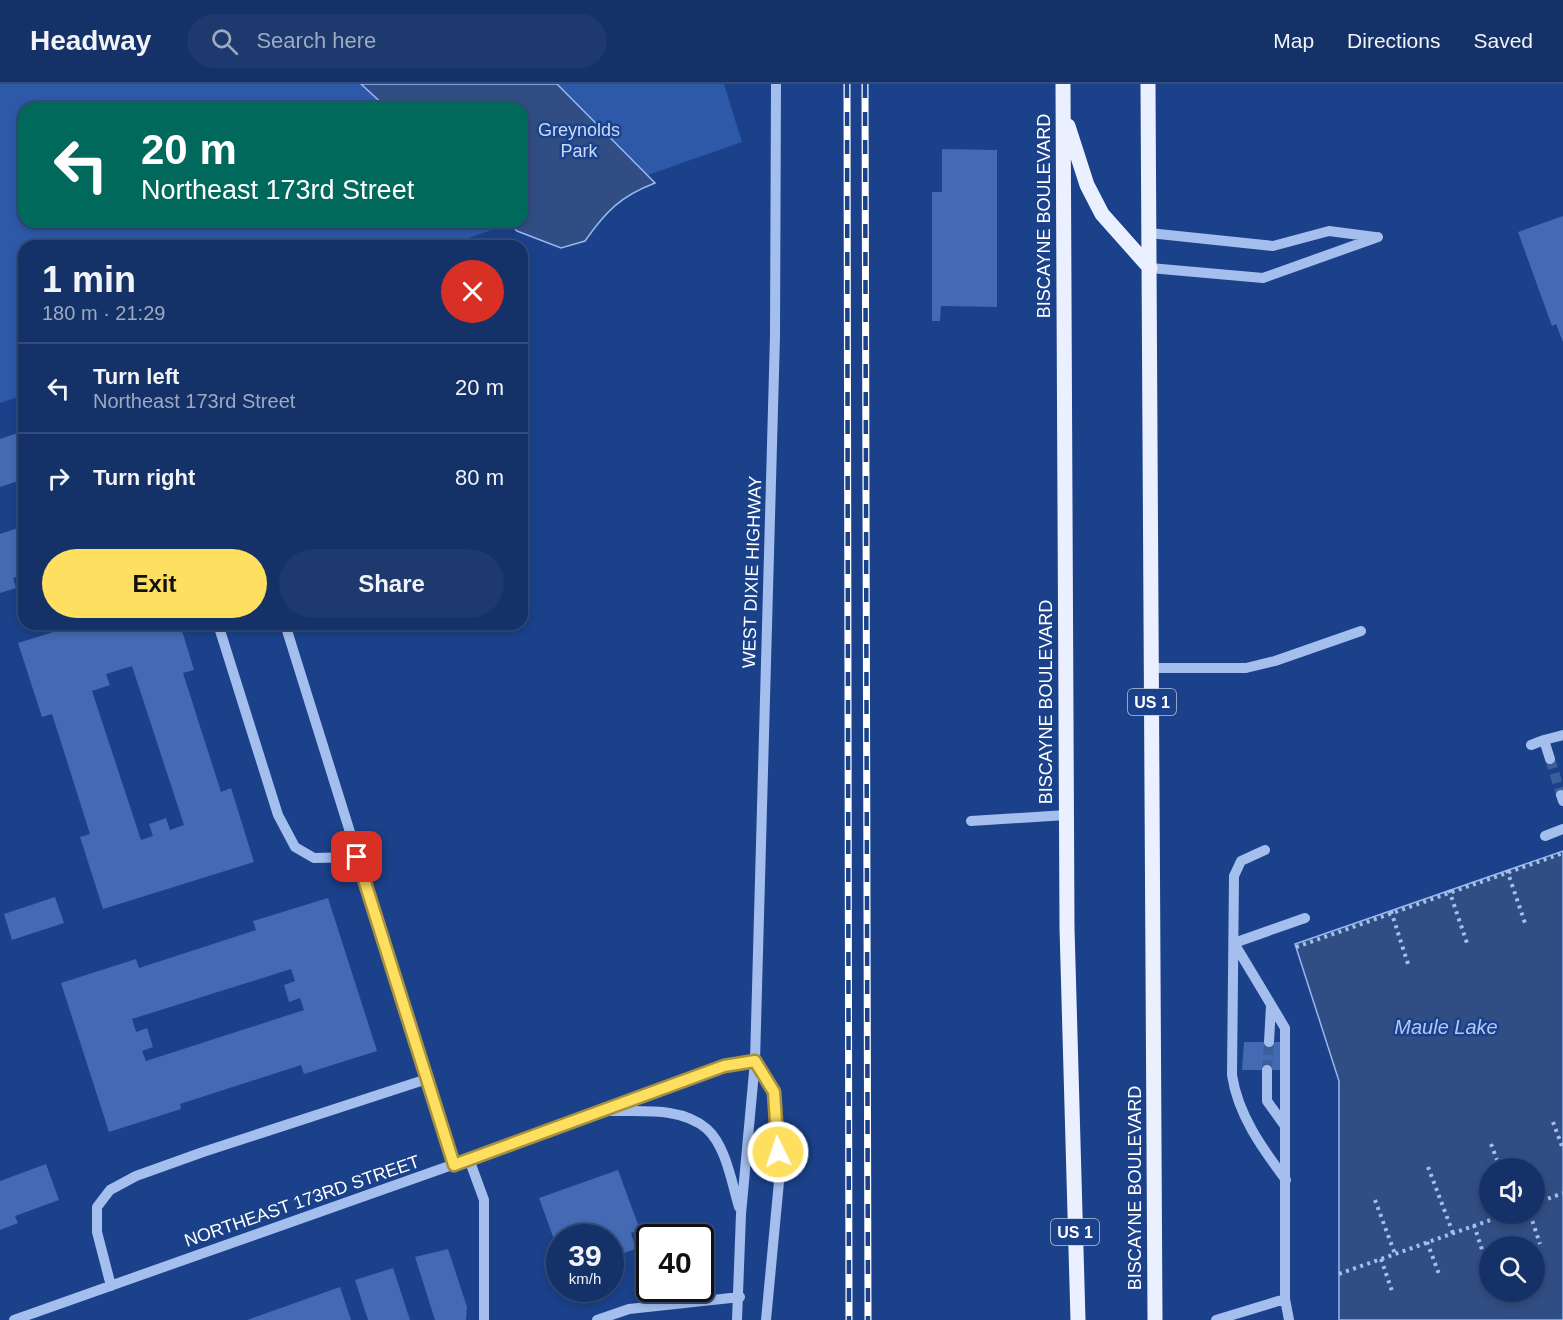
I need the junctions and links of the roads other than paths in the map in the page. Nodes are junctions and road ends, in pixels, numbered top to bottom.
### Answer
1 (776, 84) edge
2 (1063, 84) edge
3 (1148, 84) edge
4 (1063, 111) junction
5 (1149, 233) junction
6 (1150, 268) junction
7 (220, 630) edge
8 (287, 630) edge
9 (1361, 631) dead end
10 (1152, 668) junction
11 (1563, 735) edge
12 (1544, 740) junction
13 (1531, 745) dead end
14 (1550, 759) tunnel mouth
15 (1066, 815) junction
16 (970, 821) dead end
17 (1563, 829) edge
18 (1545, 836) dead end
19 (1265, 850) dead end
20 (357, 857) junction
21 (1305, 918) dead end
22 (1234, 943) junction
23 (1271, 1005) junction
24 (1269, 1042) tunnel mouth
25 (755, 1061) junction
26 (1267, 1070) tunnel mouth
27 (427, 1079) junction
28 (601, 1111) junction
29 (1286, 1126) junction
30 (469, 1159) junction
31 (454, 1165) junction
32 (1286, 1180) junction
33 (741, 1214) junction
34 (111, 1286) junction
35 (740, 1297) junction
36 (1285, 1299) junction
37 (14, 1320) edge
38 (484, 1320) edge
39 (597, 1320) edge
40 (737, 1320) edge
41 (766, 1320) edge
42 (1078, 1320) edge
43 (1155, 1320) edge
44 (1216, 1320) edge
45 (1289, 1320) edge

1 - 25 street, WEST DIXIE HIGHWAY
2 - 4 main road, BISCAYNE BOULEVARD / US 1
3 - 5 main road, BISCAYNE BOULEVARD / US 1
4 - 6 main road
4 - 15 main road, BISCAYNE BOULEVARD / US 1
5 - 6 main road, BISCAYNE BOULEVARD / US 1
5 - 6 street
6 - 10 main road, BISCAYNE BOULEVARD / US 1
7 - 20 street
8 - 20 street
9 - 10 street
10 - 43 main road, BISCAYNE BOULEVARD / US 1
11 - 12 street
12 - 13 street
12 - 14 street
15 - 16 street
15 - 42 main road, BISCAYNE BOULEVARD / US 1
17 - 18 street
19 - 22 street
20 - 27 street
21 - 22 street
22 - 23 street
22 - 32 street
23 - 24 street
23 - 29 street
25 - 28 street, NORTHEAST 173RD STREET
25 - 33 street, WEST DIXIE HIGHWAY
25 - 41 street
26 - 29 street
27 - 31 street
27 - 34 street
28 - 30 street, NORTHEAST 173RD STREET
28 - 33 street, NORTHEAST 173RD STREET
29 - 32 street
30 - 31 street, NORTHEAST 173RD STREET
30 - 38 street
31 - 34 street, NORTHEAST 173RD STREET
32 - 36 street
33 - 35 street, WEST DIXIE HIGHWAY
34 - 37 street, NORTHEAST 173RD STREET
35 - 39 street
35 - 40 street, WEST DIXIE HIGHWAY
36 - 44 street
36 - 45 street

